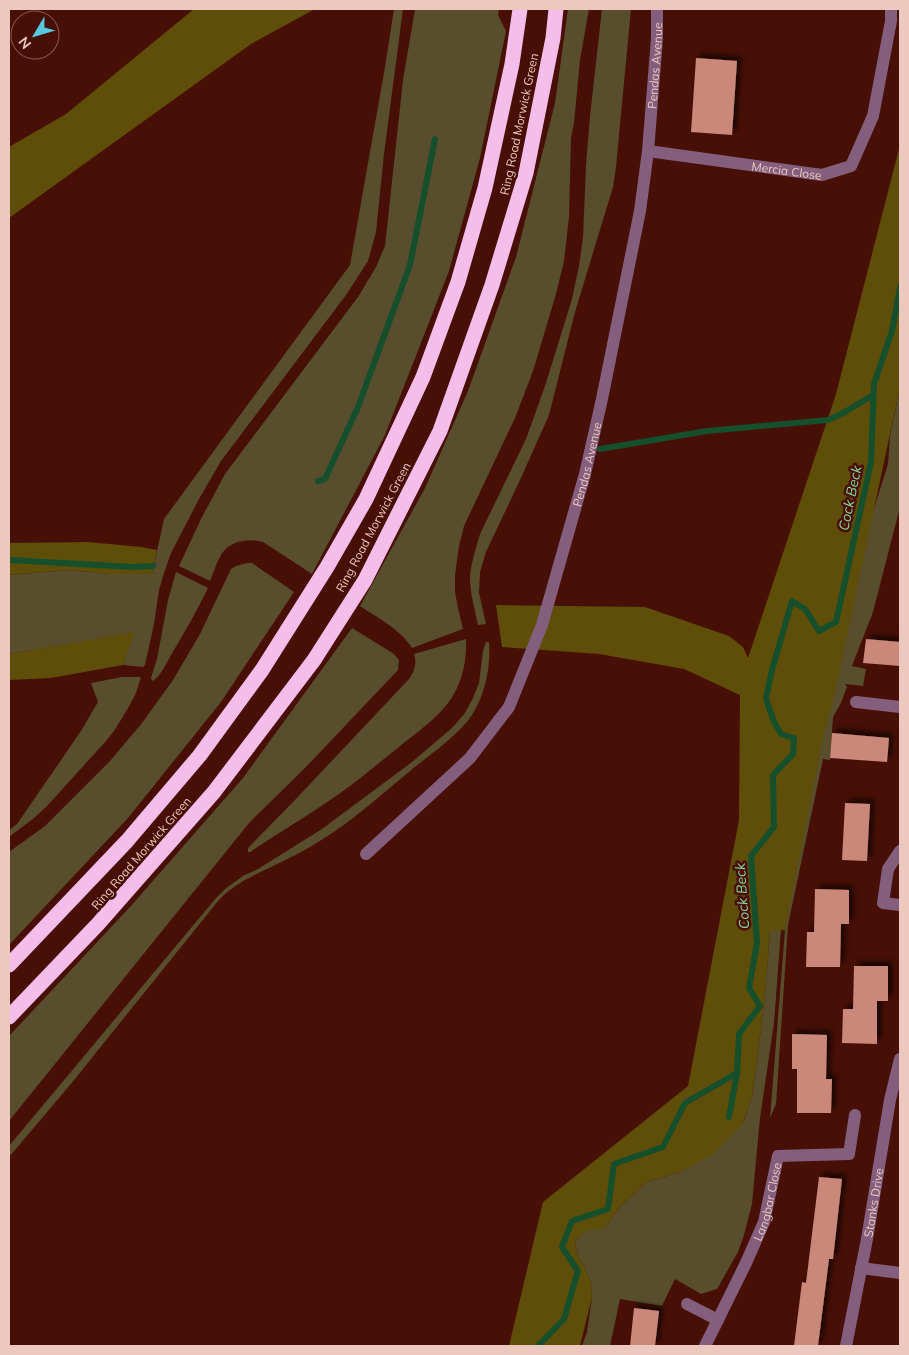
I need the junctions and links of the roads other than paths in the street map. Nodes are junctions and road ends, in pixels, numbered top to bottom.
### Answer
1 (520, 9) edge
2 (556, 9) edge
3 (657, 9) edge
4 (891, 9) edge
5 (648, 151) junction
6 (856, 702) dead end
7 (900, 707) edge
8 (900, 851) edge
9 (366, 854) dead end
10 (900, 905) edge
11 (9, 965) edge
12 (9, 1017) edge
13 (900, 1059) edge
14 (895, 1101) edge
15 (855, 1114) dead end
16 (861, 1268) junction
17 (900, 1272) edge
18 (687, 1304) dead end
19 (718, 1320) junction
20 (705, 1346) edge
21 (846, 1346) edge

1 - 11 highway, Ring Road Morwick Green
2 - 12 highway, Ring Road Morwick Green
3 - 5 street, Pendas Avenue
4 - 5 street, Mercia Close
5 - 9 street, Pendas Avenue
6 - 7 street
8 - 10 street
13 - 14 street, Stanks Drive
14 - 16 street, Stanks Drive
15 - 19 street, Langbar Close
16 - 17 street
16 - 21 street, Stanks Drive
18 - 19 street
19 - 20 street, Langbar Close

